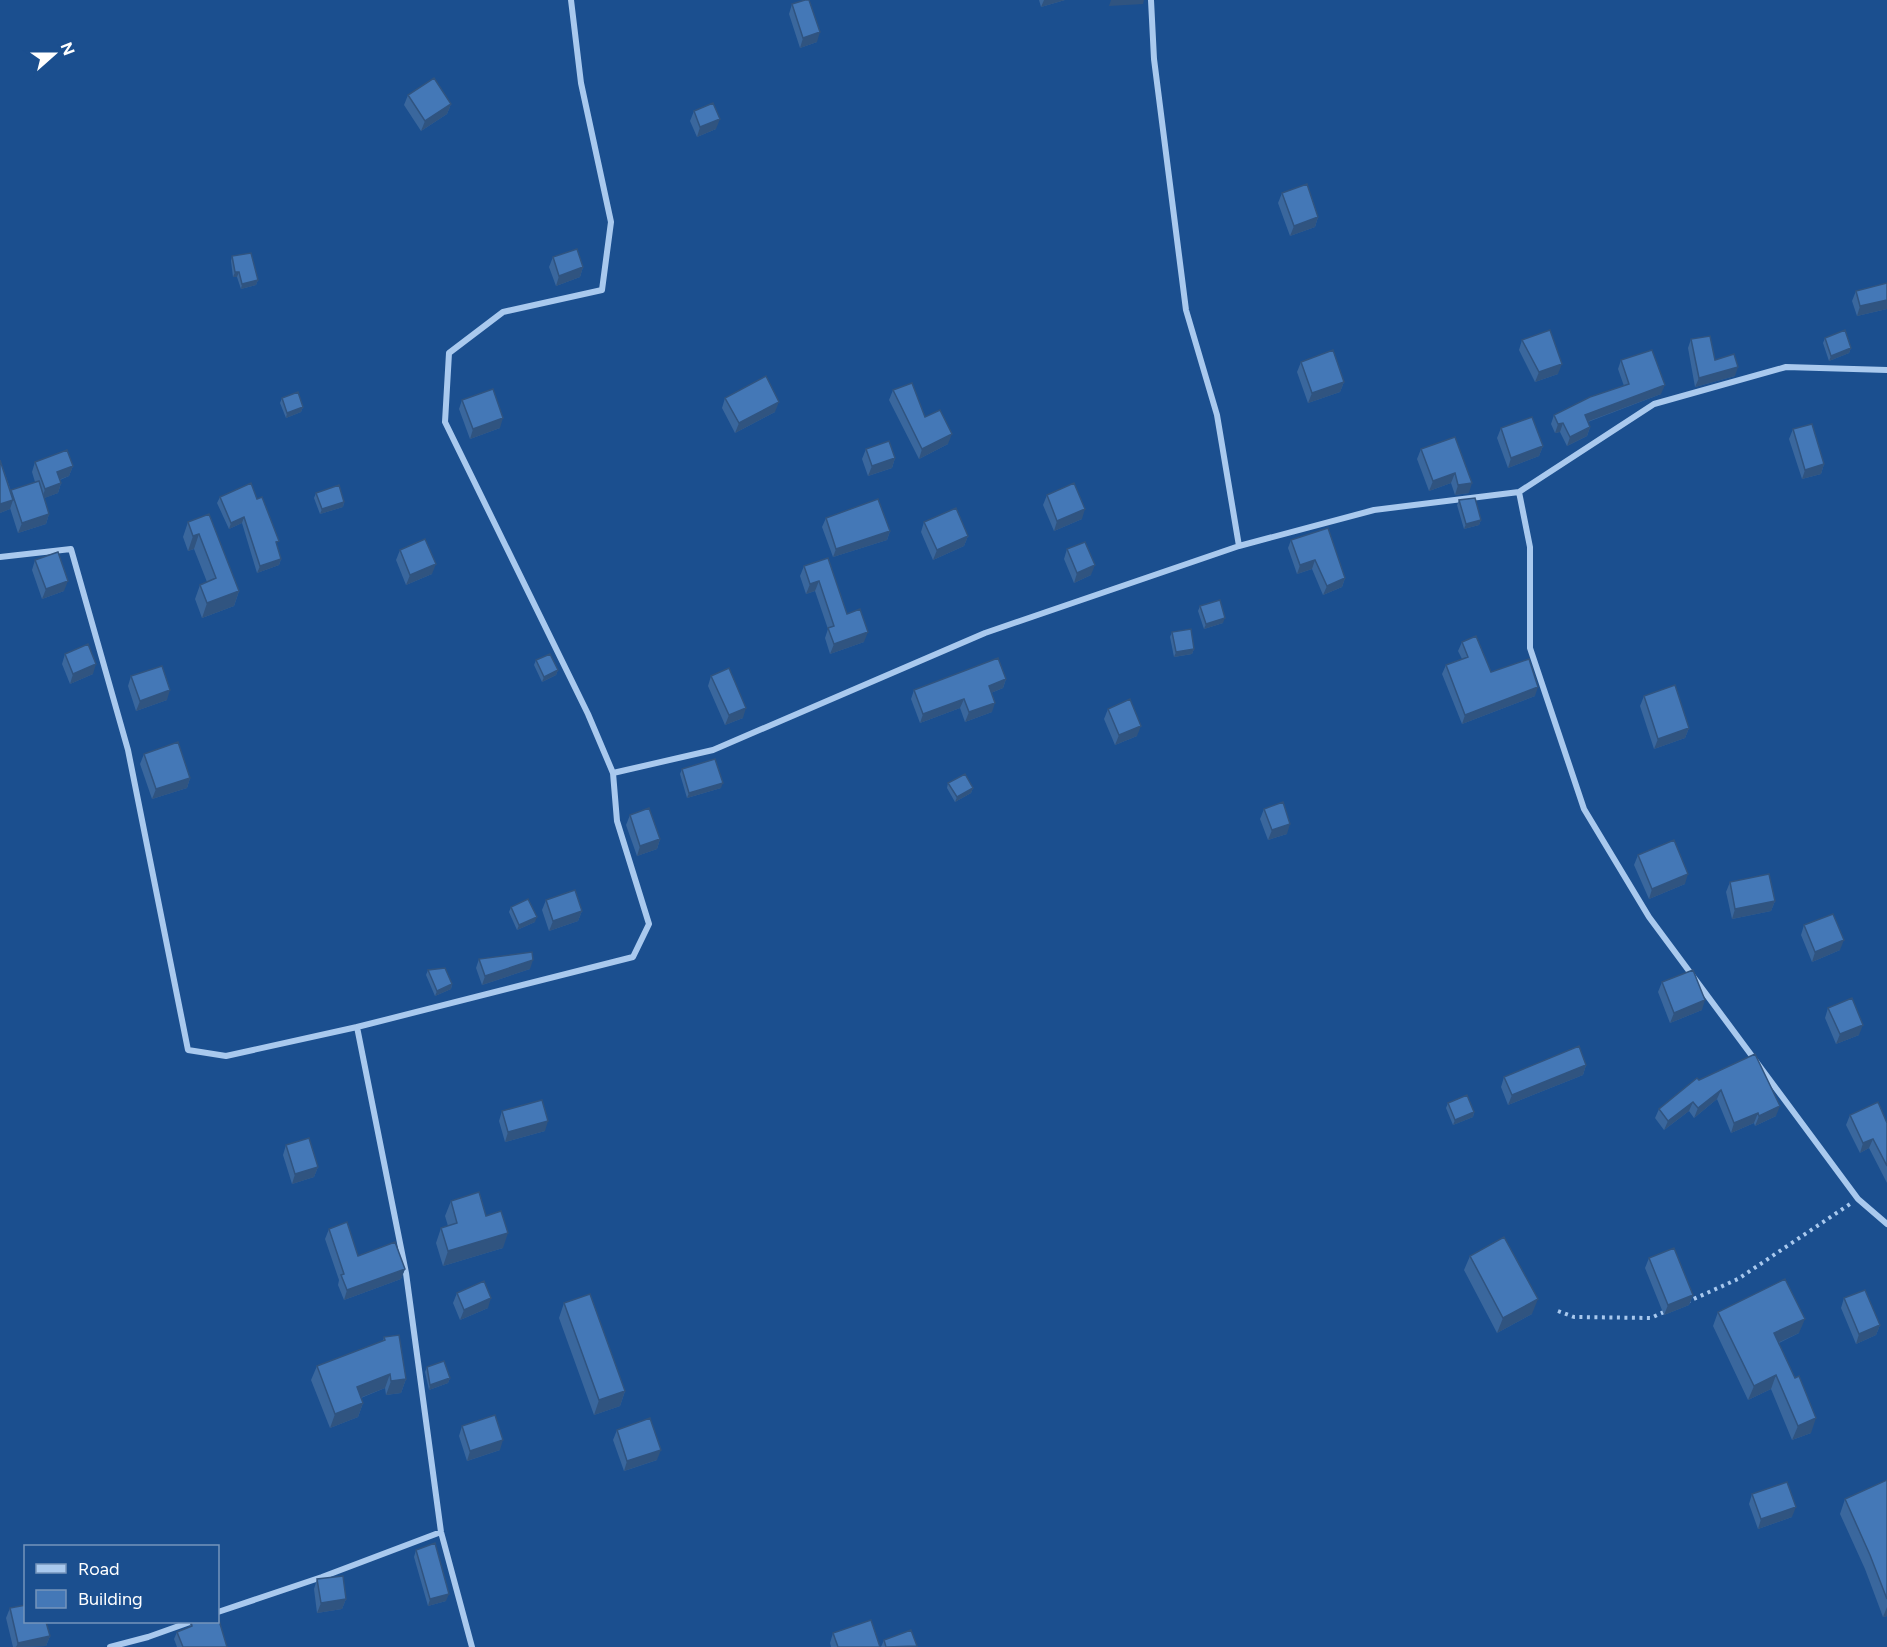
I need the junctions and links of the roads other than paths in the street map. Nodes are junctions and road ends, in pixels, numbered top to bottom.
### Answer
1 (571, 0) edge
2 (1151, 0) edge
3 (1887, 369) edge
4 (1519, 492) junction
5 (1239, 546) junction
6 (0, 557) edge
7 (613, 773) junction
8 (357, 1027) junction
9 (1887, 1224) edge
10 (441, 1532) junction
11 (219, 1611) edge
12 (187, 1623) edge
13 (110, 1647) edge
14 (472, 1647) edge

1 - 7 street
2 - 5 street
3 - 4 street
4 - 5 street
4 - 9 street
5 - 7 street
6 - 8 street
7 - 8 street
8 - 10 street
10 - 11 street
10 - 14 street
12 - 13 street

